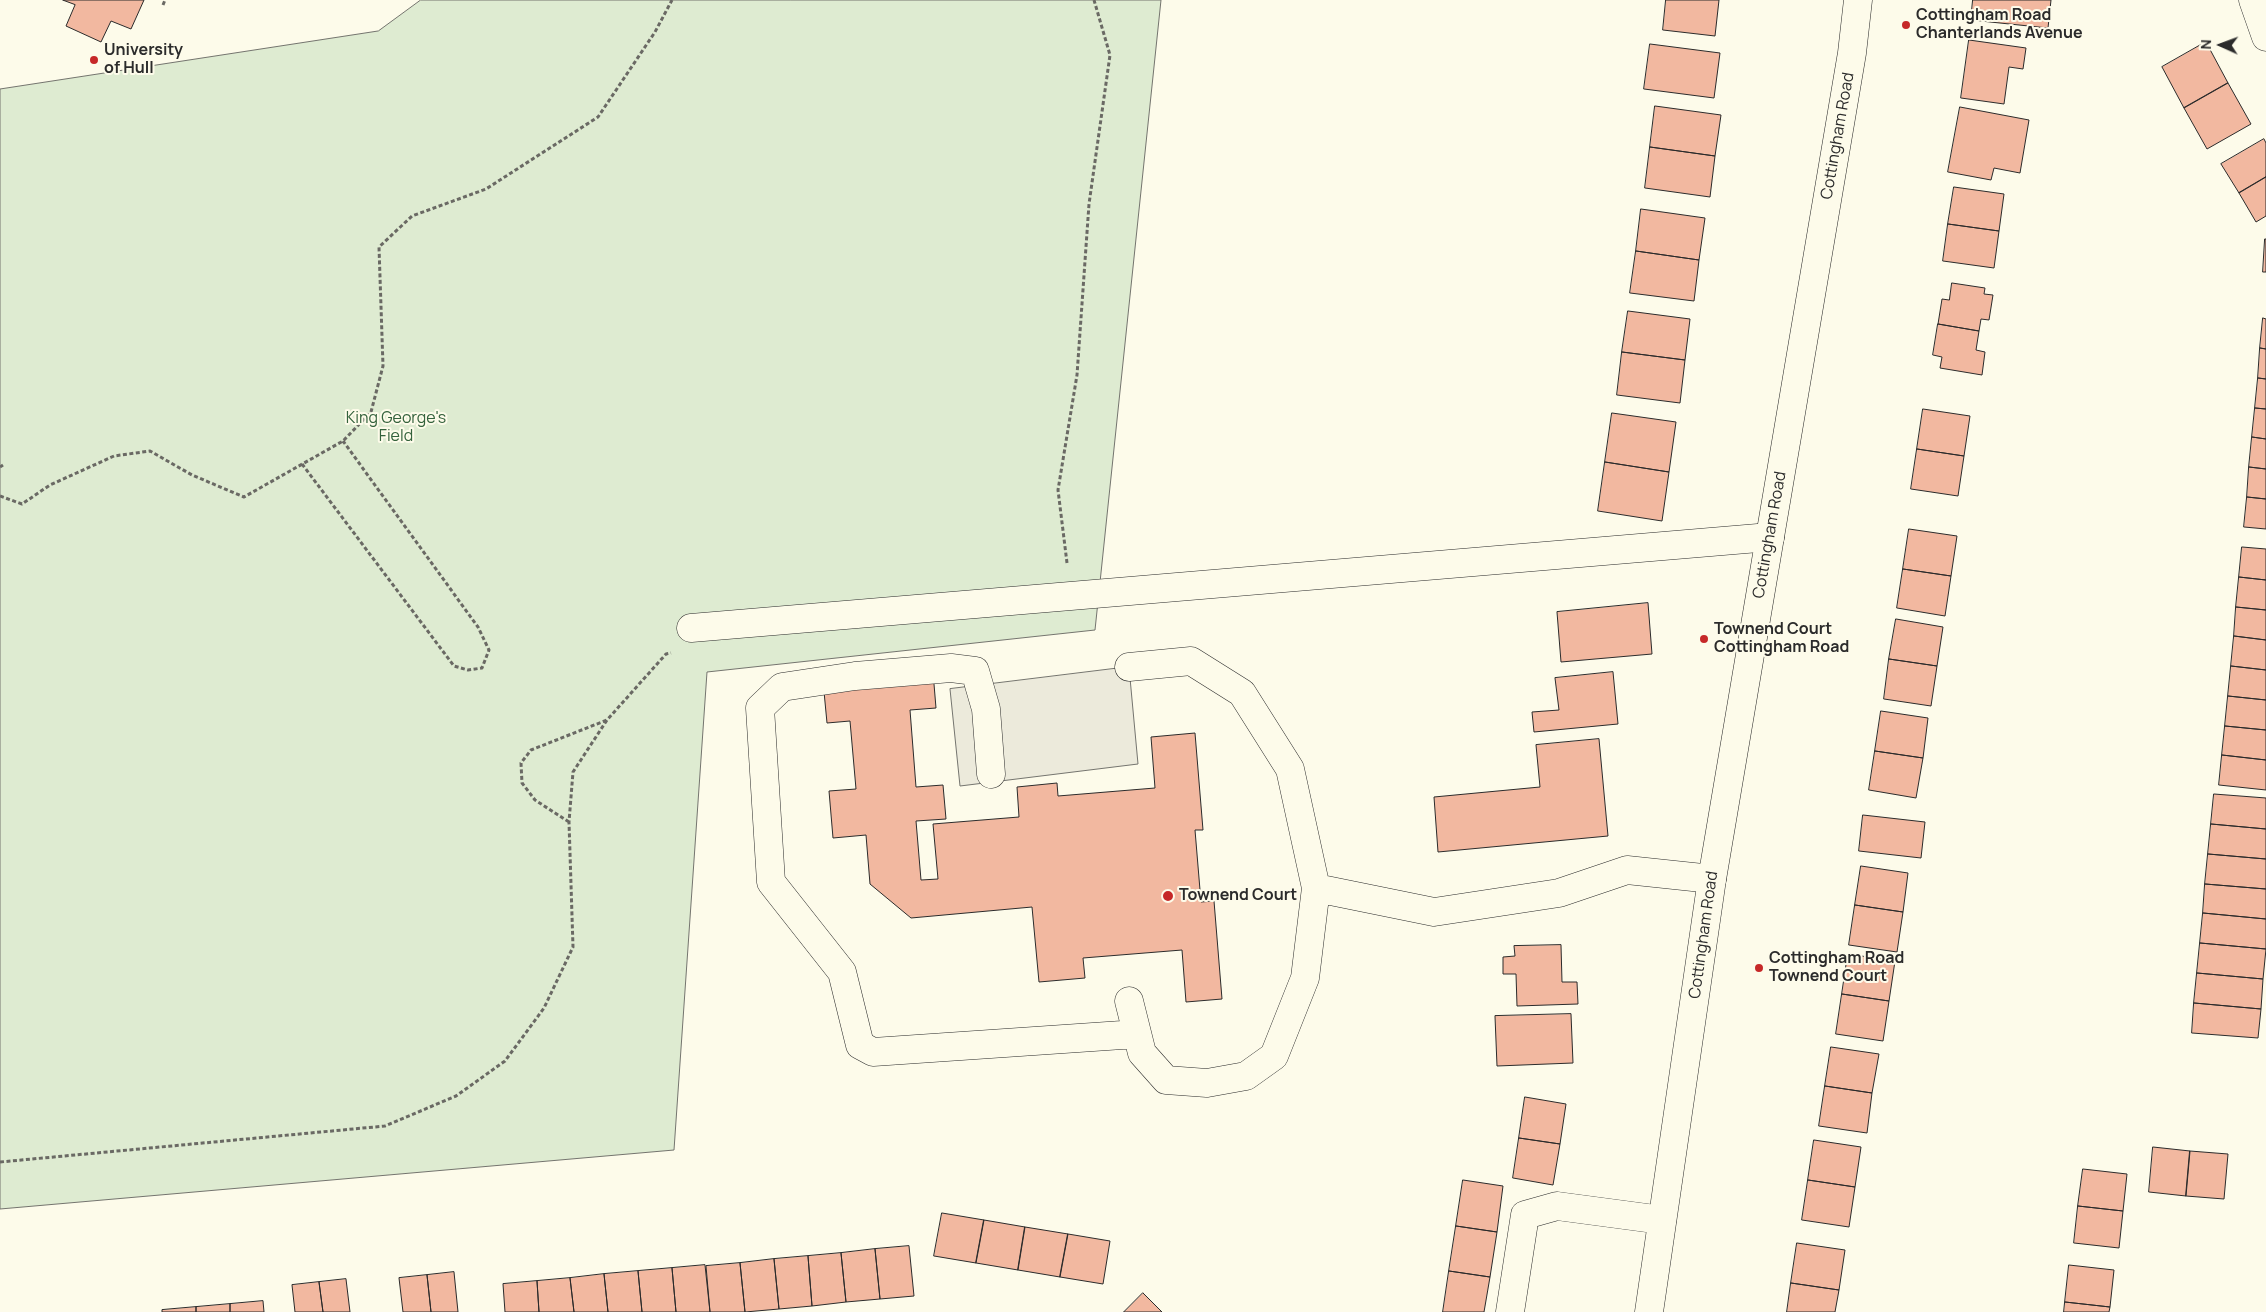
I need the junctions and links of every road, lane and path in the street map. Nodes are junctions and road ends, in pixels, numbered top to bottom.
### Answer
1 (165, 0) edge
2 (672, 0) edge
3 (1094, 0) edge
4 (1858, 0) edge
5 (2253, 0) edge
6 (163, 5) dead end
7 (2266, 37) edge
8 (342, 441) junction
9 (302, 464) junction
10 (0, 496) edge
11 (1770, 537) junction
12 (1071, 596) junction
13 (692, 628) joint
14 (1129, 667) dead end
15 (607, 720) junction
16 (991, 774) dead end
17 (569, 822) junction
18 (1712, 878) junction
19 (1316, 888) junction
20 (1129, 1001) dead end
21 (1137, 1034) junction
22 (0, 1162) edge
23 (1662, 1220) junction
24 (1510, 1312) edge
25 (1649, 1312) edge

1 - 6 path
2 - 8 path
3 - 12 path
4 - 11 main road, Cottingham Road
5 - 7 main road
8 - 9 path
8 - 9 path
9 - 10 path
11 - 12 main road
11 - 18 main road, Cottingham Road
12 - 13 main road
13 - 15 path
14 - 19 main road
15 - 17 path
15 - 17 path
16 - 21 main road
17 - 22 path
18 - 19 main road
18 - 23 main road, Cottingham Road
19 - 21 main road
20 - 21 main road
23 - 24 main road
23 - 25 main road, Cottingham Road

